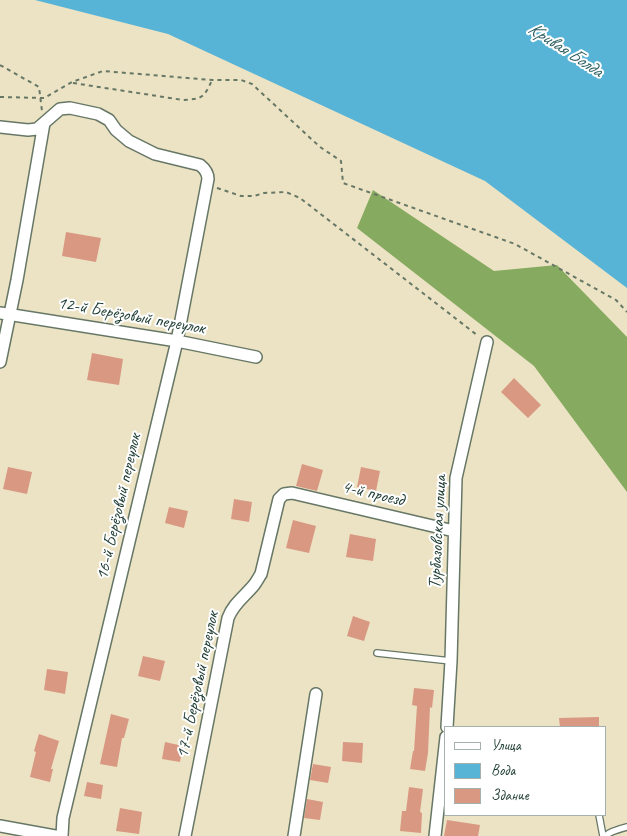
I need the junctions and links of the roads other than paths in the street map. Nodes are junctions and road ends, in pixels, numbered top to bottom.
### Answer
1 (44, 123) junction
2 (0, 127) edge
3 (5, 313) edge
4 (177, 340) junction
5 (487, 342) road end
6 (256, 357) dead end
7 (0, 362) edge
8 (284, 494) joint
9 (454, 531) junction
10 (377, 652) dead end
11 (450, 661) junction
12 (316, 694) dead end
13 (447, 726) edge
14 (444, 755) edge
15 (599, 816) edge
16 (0, 826) edge
17 (627, 827) edge
18 (55, 836) edge
19 (62, 836) edge
20 (185, 836) edge
21 (294, 836) edge
22 (435, 836) edge
23 (604, 836) edge

1 - 2 street
1 - 3 street
1 - 4 street, 16-й Берёзовый переулок
3 - 4 street, 12-й Берёзовый переулок
3 - 7 street
4 - 6 street, 12-й Берёзовый переулок
4 - 19 street, 16-й Берёзовый переулок
5 - 9 street, Турбазовская улица
8 - 9 street, 4-й проезд
8 - 20 street, 17-й Берёзовый переулок
9 - 11 street, Турбазовская улица
10 - 11 lane
11 - 13 street, Турбазовская улица
12 - 21 street
14 - 22 street
15 - 23 lane
16 - 18 street
17 - 23 lane

